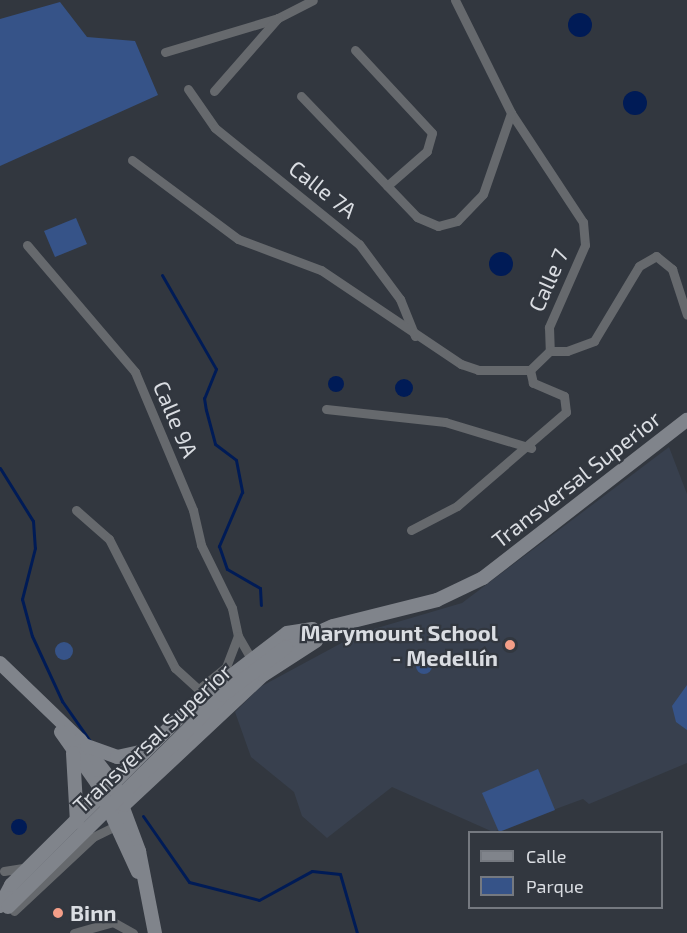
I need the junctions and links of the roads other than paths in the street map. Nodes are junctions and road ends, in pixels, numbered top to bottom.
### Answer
1 (313, 0) edge
2 (455, 0) edge
3 (278, 18) junction
4 (355, 50) dead end
5 (165, 52) dead end
6 (188, 88) dead end
7 (214, 91) dead end
8 (301, 96) dead end
9 (511, 113) junction
10 (132, 160) dead end
11 (387, 186) junction
12 (27, 245) dead end
13 (687, 315) edge
14 (415, 337) junction
15 (550, 351) junction
16 (530, 370) junction
17 (326, 409) dead end
18 (687, 420) edge
19 (531, 447) junction
20 (76, 510) dead end
21 (411, 530) dead end
22 (333, 626) junction
23 (238, 636) junction
24 (249, 658) junction
25 (0, 663) edge
26 (263, 675) junction
27 (209, 702) junction
28 (76, 744) junction
29 (145, 752) junction
30 (114, 784) junction
31 (103, 795) junction
32 (124, 805) junction
33 (77, 822) junction
34 (116, 826) junction
35 (30, 867) junction
36 (2, 869) edge
37 (142, 879) junction
38 (11, 885) junction
39 (6, 910) edge
40 (74, 933) edge
41 (133, 933) edge
42 (155, 933) edge

1 - 3 street
2 - 9 street, Calle 7
3 - 5 street
3 - 7 street
4 - 11 street
6 - 14 street, Calle 7A
8 - 11 street
9 - 11 street
9 - 15 street, Calle 7
10 - 14 street
12 - 23 street, Calle 9A
13 - 15 street
14 - 16 street
15 - 16 street
16 - 19 street
17 - 19 street
18 - 22 main road, Transversal Superior
19 - 21 street
20 - 27 street
22 - 24 main road
22 - 26 main road
22 - 39 main road, Transversal Superior, bridge
23 - 24 street, Calle 9A
23 - 27 street
24 - 26 street, Calle 9A
24 - 27 main road
25 - 28 main road
26 - 27 main road
27 - 29 main road
27 - 32 main road
28 - 29 main road
28 - 30 main road
28 - 31 main road
28 - 33 main road
29 - 30 main road
30 - 31 main road
30 - 32 main road
31 - 33 main road
31 - 34 main road
32 - 37 main road
33 - 35 main road
34 - 37 main road
34 - 39 street
35 - 36 street
35 - 38 main road
36 - 38 street
37 - 42 main road
38 - 39 main road
40 - 41 street

